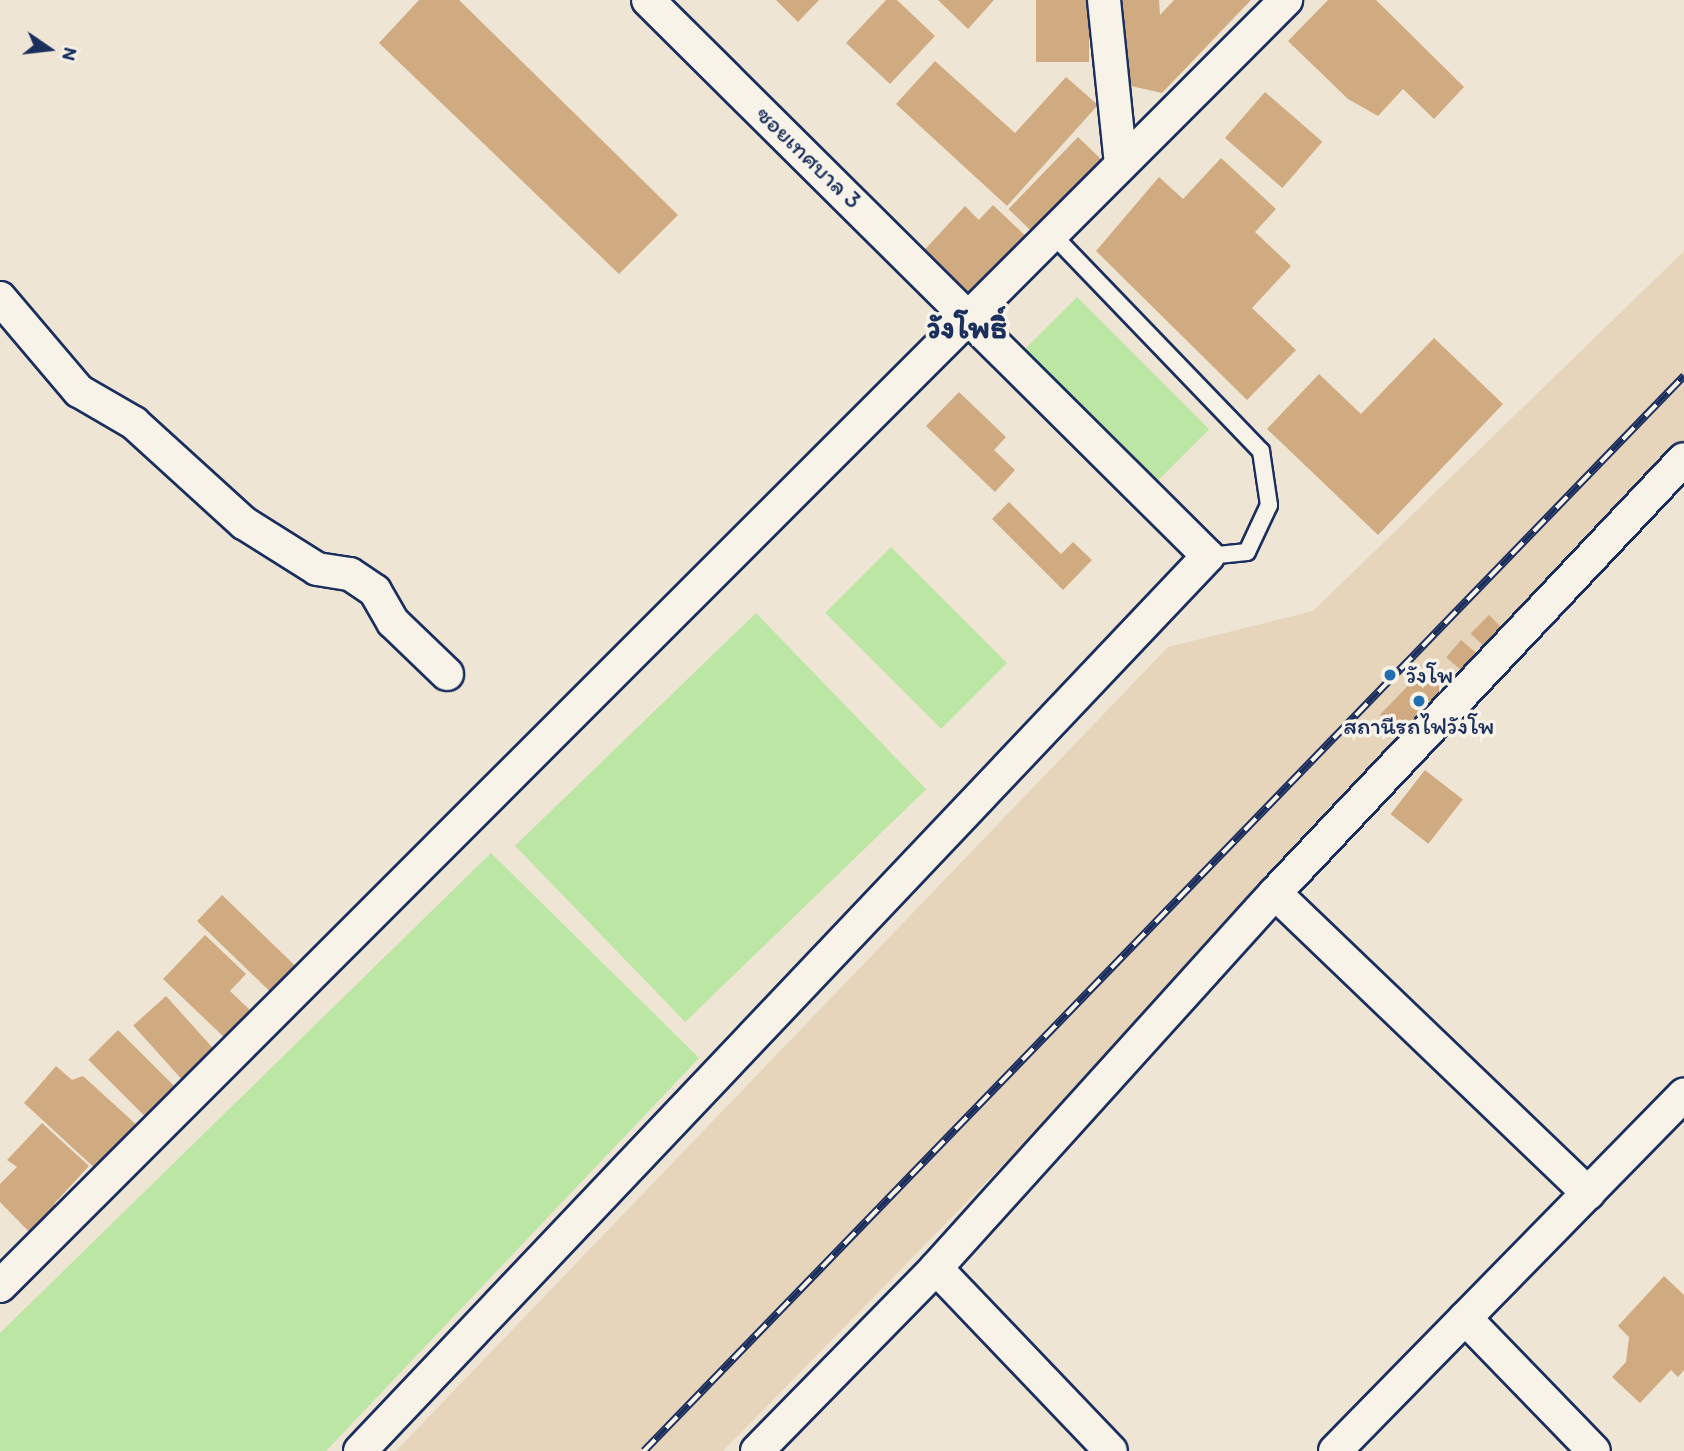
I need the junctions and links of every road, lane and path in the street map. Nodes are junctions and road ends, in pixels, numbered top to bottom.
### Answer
1 (648, 0) edge
2 (1104, 0) edge
3 (1286, 0) edge
4 (1121, 164) junction
5 (1052, 234) junction
6 (0, 299) edge
7 (971, 314) junction
8 (1684, 459) edge
9 (1208, 556) junction
10 (447, 674) dead end
11 (1275, 893) junction
12 (1684, 1094) edge
13 (1588, 1193) junction
14 (936, 1268) junction
15 (0, 1286) edge
16 (1465, 1318) junction
17 (360, 1451) edge
18 (757, 1451) edge
19 (1111, 1451) edge
20 (1335, 1451) edge
21 (1594, 1451) edge

1 - 7 street, ซอยเทศบาล 3
2 - 4 street
3 - 4 street
4 - 5 street
5 - 7 street
5 - 9 lane
6 - 10 street
7 - 9 street, ซอยเทศบาล 3
7 - 15 street
8 - 11 street
9 - 17 street
11 - 13 street
11 - 14 street
12 - 13 street
13 - 16 street
14 - 18 street
14 - 19 street
16 - 20 street
16 - 21 street

